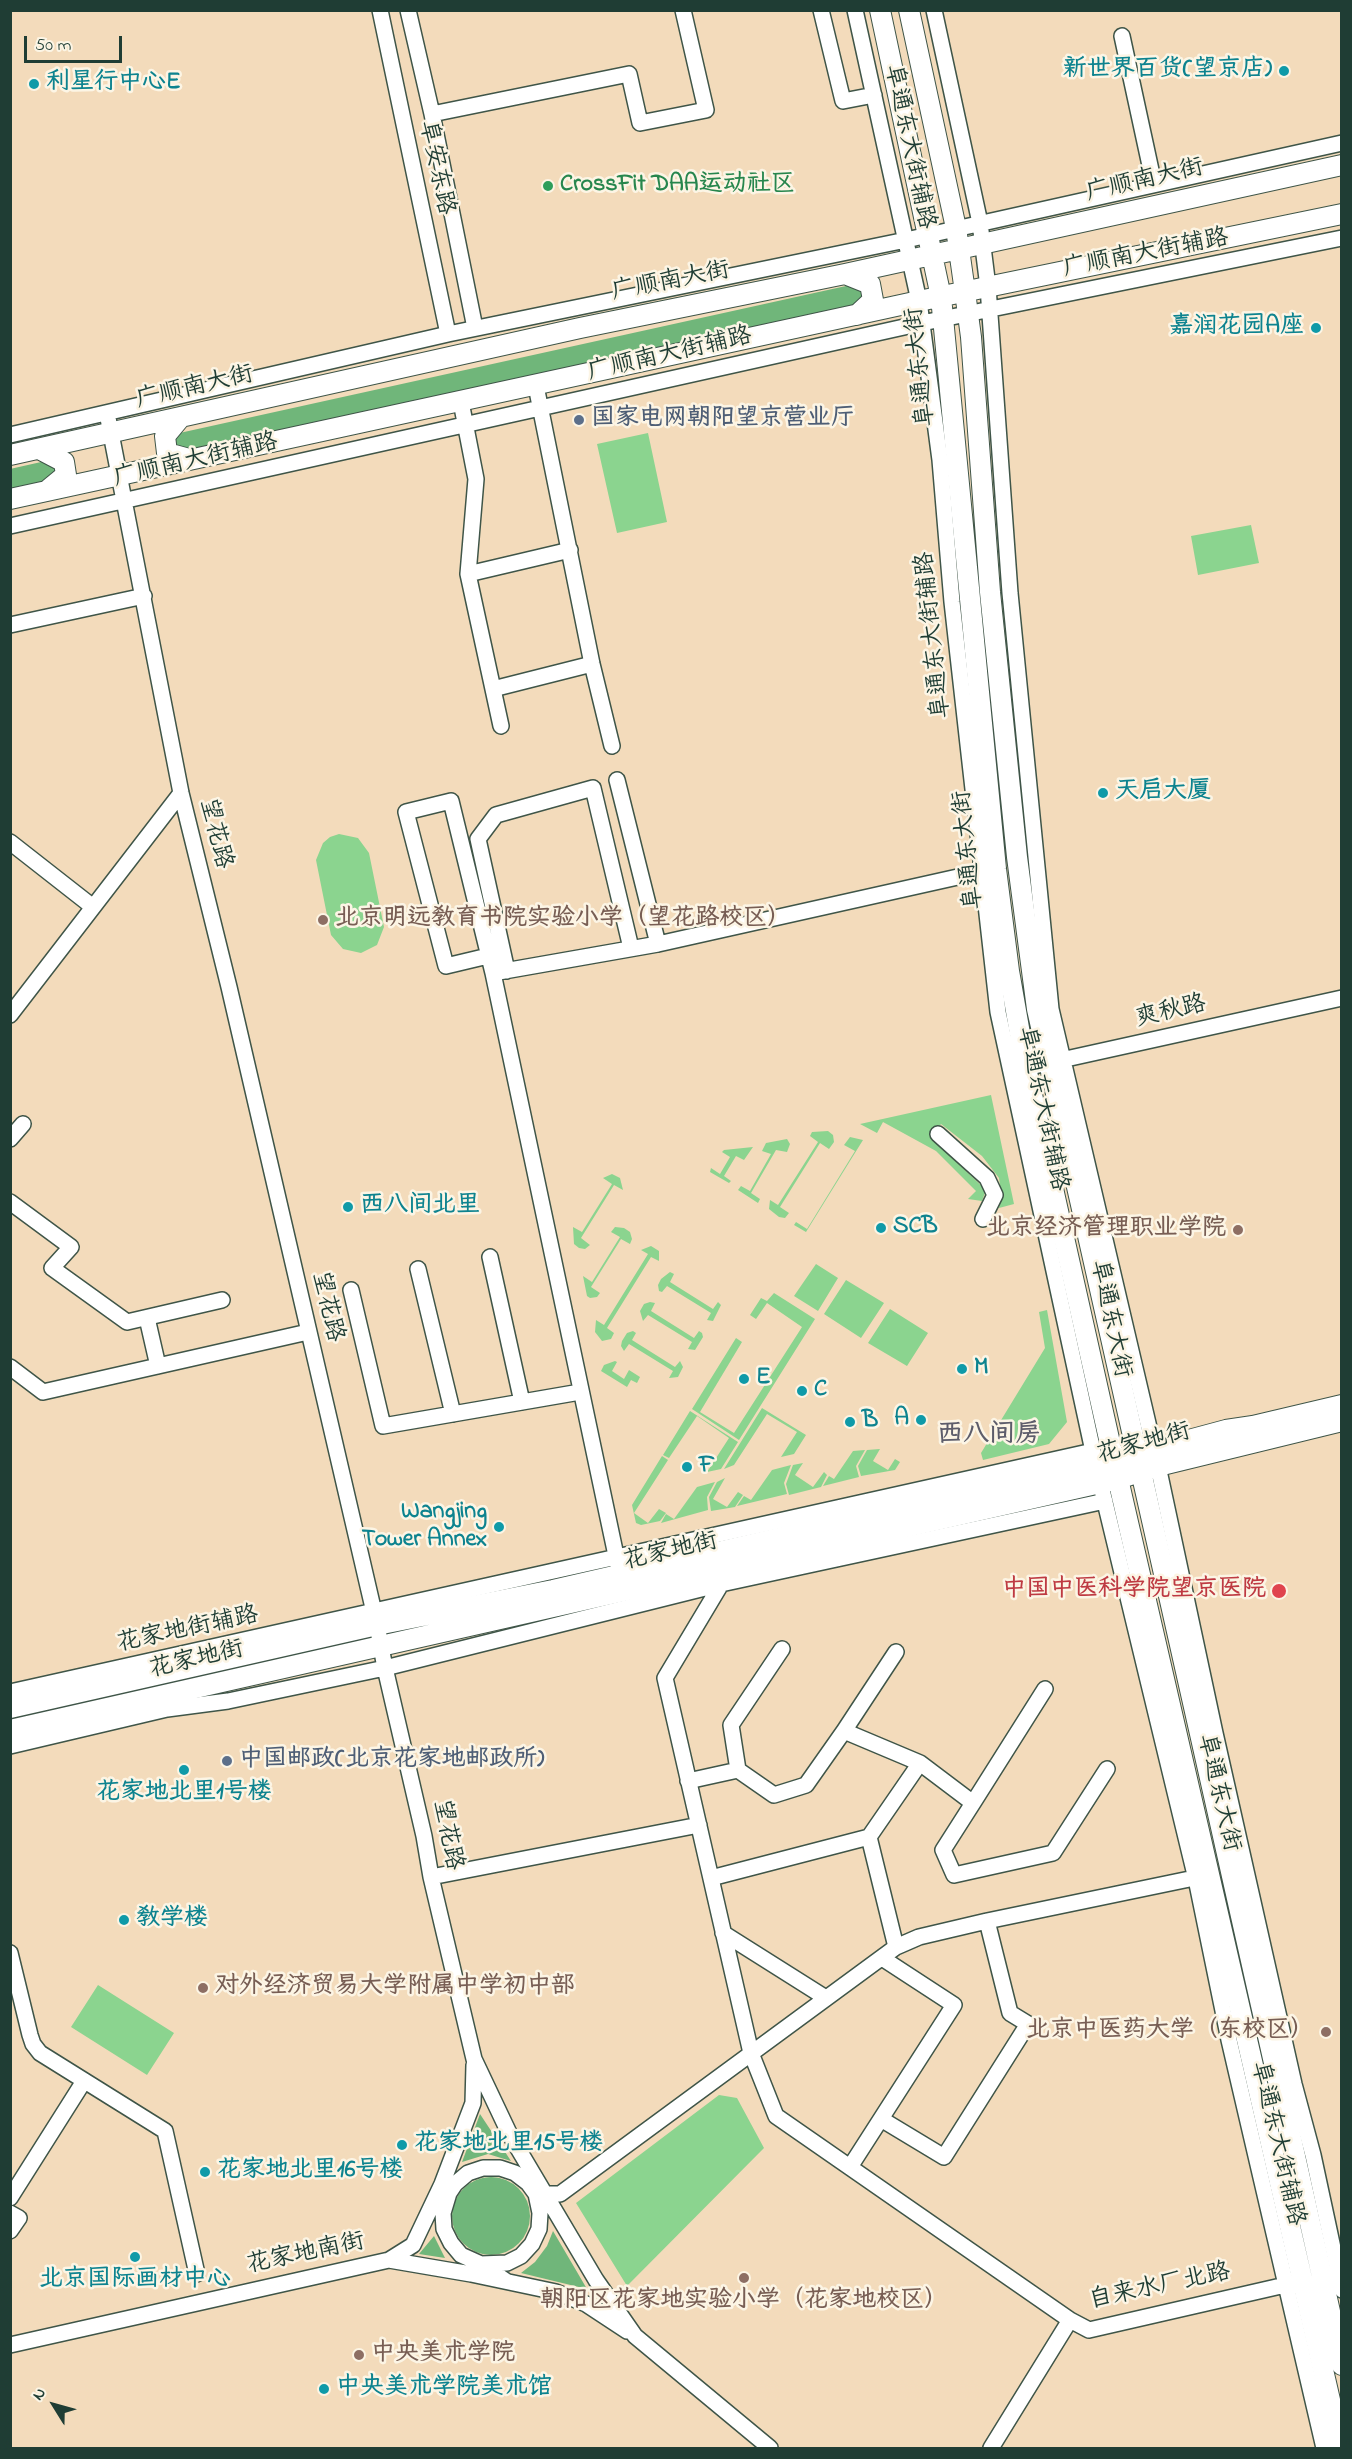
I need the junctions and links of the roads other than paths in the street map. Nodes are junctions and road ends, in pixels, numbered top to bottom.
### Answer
1 (380, 10) edge
2 (408, 10) edge
3 (683, 10) edge
4 (821, 10) edge
5 (855, 10) edge
6 (880, 10) edge
7 (909, 10) edge
8 (934, 10) edge
9 (1122, 36) dead end
10 (874, 95) junction
11 (432, 114) junction
12 (1341, 143) edge
13 (1341, 165) edge
14 (1154, 184) junction
15 (1341, 214) edge
16 (980, 223) junction
17 (956, 228) junction
18 (926, 235) junction
19 (1341, 238) edge
20 (906, 240) junction
21 (982, 245) junction
22 (959, 249) junction
23 (931, 255) junction
24 (909, 259) junction
25 (845, 274) junction
26 (988, 287) junction
27 (966, 292) junction
28 (467, 297) junction
29 (940, 297) junction
30 (919, 301) junction
31 (440, 302) junction
32 (990, 309) junction
33 (968, 314) junction
34 (857, 315) junction
35 (578, 318) junction
36 (944, 320) junction
37 (922, 323) junction
38 (475, 328) junction
39 (448, 334) junction
40 (536, 386) junction
41 (461, 402) junction
42 (542, 408) junction
43 (107, 413) junction
44 (180, 418) junction
45 (465, 425) junction
46 (111, 434) junction
47 (10, 435) edge
48 (39, 449) junction
49 (10, 456) edge
50 (189, 459) junction
51 (120, 474) junction
52 (47, 491) junction
53 (10, 499) edge
54 (126, 501) junction
55 (10, 526) edge
56 (570, 550) junction
57 (468, 574) junction
58 (144, 597) junction
59 (10, 625) edge
60 (592, 664) junction
61 (493, 689) junction
62 (501, 726) dead end
63 (612, 746) dead end
64 (616, 780) dead end
65 (181, 793) junction
66 (10, 842) edge
67 (989, 871) junction
68 (93, 907) junction
69 (658, 944) junction
70 (631, 948) junction
71 (488, 956) junction
72 (500, 972) junction
73 (1341, 998) edge
74 (10, 1015) edge
75 (1057, 1062) junction
76 (1018, 1070) junction
77 (23, 1124) dead end
78 (939, 1134) dead end
79 (10, 1139) edge
80 (10, 1202) edge
81 (983, 1219) dead end
82 (490, 1257) dead end
83 (418, 1269) dead end
84 (351, 1290) dead end
85 (222, 1300) dead end
86 (147, 1318) junction
87 (308, 1332) junction
88 (10, 1366) edge
89 (158, 1366) junction
90 (580, 1392) junction
91 (522, 1402) junction
92 (1341, 1405) edge
93 (453, 1414) junction
94 (1341, 1421) edge
95 (1147, 1460) junction
96 (1104, 1473) junction
97 (732, 1565) junction
98 (619, 1566) junction
99 (721, 1584) junction
100 (376, 1619) junction
101 (381, 1646) junction
102 (782, 1649) dead end
103 (896, 1652) dead end
104 (385, 1668) junction
105 (1045, 1689) dead end
106 (10, 1692) edge
107 (10, 1708) edge
108 (10, 1730) edge
109 (844, 1731) junction
110 (10, 1746) edge
111 (920, 1763) junction
112 (1107, 1769) dead end
113 (738, 1770) junction
114 (688, 1781) junction
115 (973, 1803) junction
116 (699, 1825) junction
117 (869, 1837) junction
118 (431, 1877) junction
119 (1203, 1877) junction
120 (711, 1878) junction
121 (987, 1921) junction
122 (723, 1933) junction
123 (896, 1947) junction
124 (10, 1953) edge
125 (882, 1958) junction
126 (15, 1990) edge
127 (826, 1998) junction
128 (751, 2053) junction
129 (474, 2059) junction
130 (84, 2081) junction
131 (881, 2119) junction
132 (850, 2167) junction
133 (449, 2168) junction
134 (540, 2197) junction
135 (10, 2198) edge
136 (447, 2199) junction
137 (10, 2213) edge
138 (423, 2226) junction
139 (10, 2231) edge
140 (388, 2260) junction
141 (475, 2262) junction
142 (443, 2269) junction
143 (197, 2274) dead end
144 (1322, 2281) edge
145 (506, 2282) junction
146 (1070, 2320) junction
147 (635, 2336) junction
148 (10, 2345) edge
149 (1341, 2365) edge
150 (770, 2448) edge
151 (991, 2448) edge
152 (1324, 2448) edge
153 (1341, 2448) edge

1 - 31 street, 阜安东路
2 - 11 street, 阜安东路
3 - 11 street
4 - 10 street
5 - 10 street, 阜通东大街辅路
6 - 18 main road, 阜通东大街
7 - 17 main road, 阜通东大街
8 - 16 street, 阜通东大街辅路
9 - 14 street
10 - 20 street, 阜通东大街辅路
11 - 28 street, 阜安东路
12 - 14 street
13 - 21 main road, 广顺南大街
14 - 16 street
15 - 26 main road
16 - 17 street
16 - 21 street, 阜通东大街辅路
17 - 18 street
17 - 22 main road, 阜通东大街
18 - 20 street
18 - 23 main road, 阜通东大街
19 - 32 street, 广顺南大街辅路
20 - 24 street, 阜通东大街辅路
20 - 35 street
21 - 22 main road, 广顺南大街
21 - 26 street, 阜通东大街辅路
22 - 23 main road, 广顺南大街
22 - 27 main road, 阜通东大街
23 - 24 main road, 广顺南大街
23 - 29 main road, 阜通东大街
24 - 25 main road, 广顺南大街
24 - 30 street, 阜通东大街辅路
25 - 34 main road
25 - 35 main road, 广顺南大街
26 - 27 main road
26 - 32 street, 阜通东大街辅路
27 - 29 main road
27 - 33 main road, 阜通东大街
28 - 31 street
28 - 38 street, 阜安东路
29 - 30 main road
29 - 36 main road, 阜通东大街
30 - 34 main road
30 - 37 street, 阜通东大街辅路
31 - 39 street, 阜安东路
32 - 33 street, 广顺南大街辅路
32 - 75 street, 阜通东大街辅路
33 - 36 street, 广顺南大街辅路
33 - 75 main road, 阜通东大街
34 - 40 main road
35 - 38 street
35 - 44 main road, 广顺南大街
36 - 37 street, 广顺南大街辅路
36 - 67 main road, 阜通东大街
37 - 42 street, 广顺南大街辅路
37 - 67 street, 阜通东大街辅路
38 - 39 street
39 - 43 street
40 - 41 main road
40 - 42 street
41 - 45 street
41 - 50 main road
42 - 45 street, 广顺南大街辅路
42 - 56 street
43 - 46 street, 望花路
43 - 47 street
44 - 46 main road, 广顺南大街
44 - 50 main road
45 - 54 street, 广顺南大街辅路
45 - 57 street
46 - 48 main road, 广顺南大街
46 - 51 street, 望花路
48 - 49 main road, 广顺南大街
48 - 52 main road
50 - 51 main road
51 - 52 main road
51 - 54 street, 望花路
52 - 53 main road
54 - 55 street, 广顺南大街辅路
54 - 58 street, 望花路
56 - 57 street
56 - 60 street
57 - 61 street
58 - 59 street
58 - 65 street, 望花路
60 - 61 street
60 - 63 street
61 - 62 street
64 - 69 street
65 - 68 street
65 - 87 street, 望花路
66 - 68 street
67 - 69 street
67 - 76 main road, 阜通东大街
68 - 74 street
69 - 70 street
70 - 72 street
70 - 72 street
71 - 71 street
71 - 72 street
72 - 90 street
73 - 75 street, 爽秋路
75 - 76 street, 爽秋路
75 - 95 main road, 阜通东大街
76 - 96 main road, 阜通东大街
76 - 96 street, 阜通东大街辅路
77 - 79 street
78 - 81 street
80 - 86 street
82 - 91 street
83 - 93 street
84 - 93 street
85 - 86 street
86 - 89 street
87 - 89 street
87 - 100 street, 望花路
88 - 89 street
90 - 91 street
90 - 98 street
91 - 93 street
92 - 95 main road, 花家地街
94 - 95 main road, 花家地街
95 - 96 main road, 花家地街
95 - 144 main road, 阜通东大街
96 - 97 main road, 花家地街
96 - 98 main road, 花家地街
96 - 99 street
96 - 119 main road, 阜通东大街
97 - 99 street
97 - 101 main road, 花家地街
98 - 100 main road, 花家地街
99 - 104 street
99 - 114 street
100 - 101 street, 望花路
100 - 106 street, 花家地街辅路
100 - 107 main road, 花家地街
101 - 104 street, 望花路
101 - 108 main road, 花家地街
102 - 113 street
103 - 109 street
104 - 110 street
104 - 118 street, 望花路
105 - 115 street
109 - 111 street
109 - 113 street
111 - 115 street
111 - 117 street
112 - 115 street
113 - 114 street
114 - 116 street
116 - 118 street
116 - 120 street
117 - 120 street
117 - 123 street
118 - 129 street, 望花路
119 - 121 street
119 - 144 main road, 阜通东大街
120 - 122 street
121 - 123 street
121 - 131 street
122 - 127 street
122 - 128 street
123 - 125 street
124 - 126 street
125 - 127 street
125 - 131 street
126 - 130 street
127 - 128 street
128 - 132 street
128 - 134 street
129 - 133 street, 花家地南街
129 - 134 street, 望花路
130 - 135 street
130 - 143 street
131 - 132 street
132 - 146 street
133 - 136 street
133 - 138 street, 花家地南街
134 - 136 street
134 - 141 street
134 - 147 street
136 - 138 street
136 - 141 street
137 - 139 street
138 - 140 street, 花家地南街
140 - 142 street
140 - 148 street, 花家地南街
141 - 142 street
141 - 145 street
142 - 145 street
144 - 146 street, 自来水厂北路
144 - 149 main road, 阜通东大街
144 - 152 street
144 - 153 main road, 阜通东大街
145 - 147 street
146 - 151 street, 自来水厂北路
147 - 150 street

